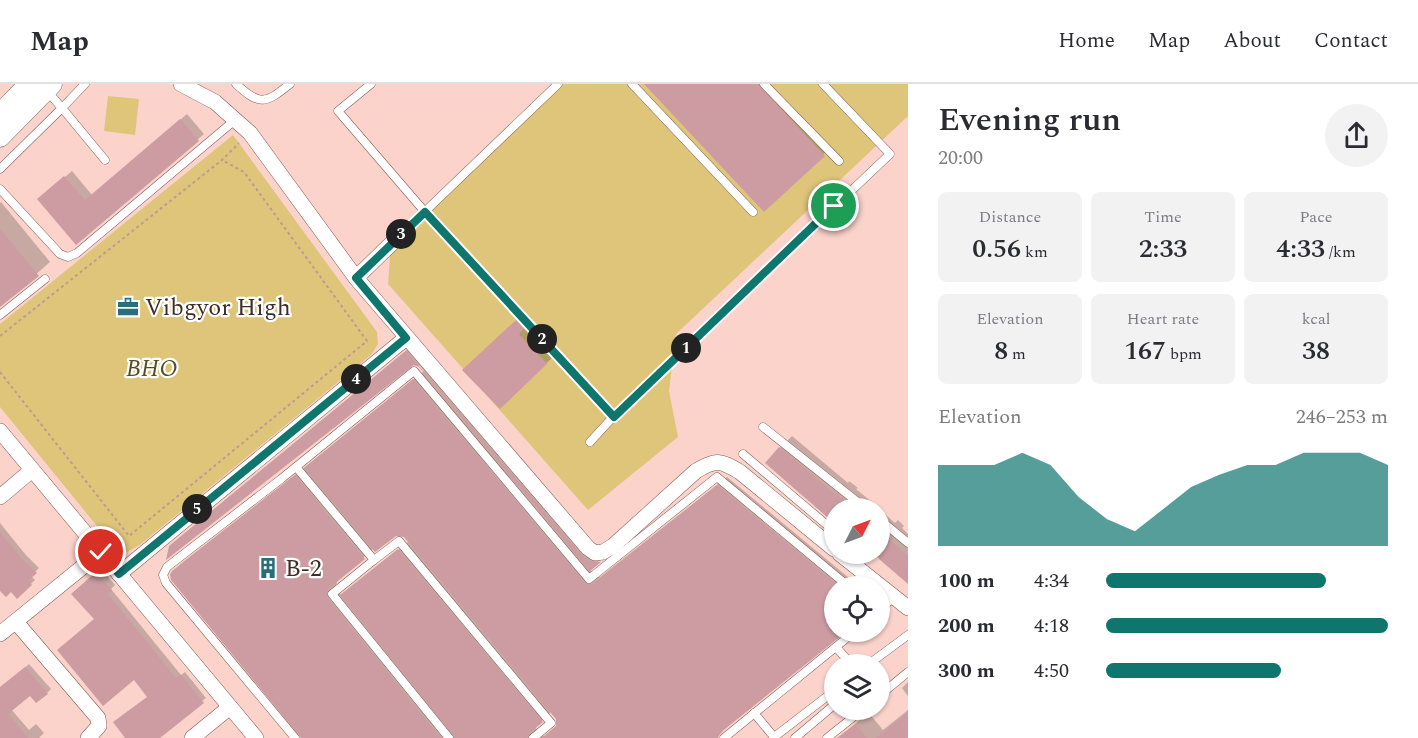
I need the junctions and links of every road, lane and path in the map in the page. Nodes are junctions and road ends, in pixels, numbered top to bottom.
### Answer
1 (85, 84) edge
2 (181, 84) edge
3 (236, 84) edge
4 (290, 84) edge
5 (371, 84) edge
6 (558, 84) edge
7 (632, 84) edge
8 (764, 84) edge
9 (823, 84) edge
10 (42, 86) edge
11 (62, 108) junction
12 (0, 114) edge
13 (235, 120) junction
14 (250, 133) junction
15 (0, 137) edge
16 (105, 160) dead end
17 (222, 160) junction
18 (839, 161) dead end
19 (0, 169) edge
20 (0, 189) edge
21 (425, 212) junction
22 (753, 212) dead end
23 (391, 244) joint
24 (356, 278) junction
25 (45, 279) dead end
26 (0, 315) edge
27 (0, 336) edge
28 (406, 338) junction
29 (0, 372) edge
30 (614, 417) junction
31 (763, 427) dead end
32 (0, 431) edge
33 (590, 442) dead end
34 (743, 454) dead end
35 (296, 467) junction
36 (32, 470) junction
37 (0, 497) edge
38 (852, 498) edge
39 (824, 523) edge
40 (890, 528) edge
41 (824, 541) edge
42 (908, 543) edge
43 (101, 552) junction
44 (374, 560) junction
45 (853, 564) edge
46 (119, 574) junction
47 (836, 576) edge
48 (894, 597) junction
49 (890, 600) edge
50 (908, 608) edge
51 (16, 622) junction
52 (0, 634) edge
53 (908, 635) edge
54 (841, 642) edge
55 (836, 646) junction
56 (843, 654) edge
57 (882, 654) edge
58 (908, 672) edge
59 (890, 687) edge
60 (824, 699) edge
61 (226, 702) junction
62 (754, 713) junction
63 (824, 713) edge
64 (850, 720) edge
65 (773, 737) edge
66 (88, 738) edge
67 (192, 738) edge
68 (256, 738) edge
69 (295, 738) edge
70 (449, 738) edge
71 (533, 738) edge
72 (724, 738) edge
73 (795, 738) edge
74 (827, 738) edge

1 - 11 lane
2 - 13 street
3 - 4 lane
5 - 21 lane
6 - 21 lane
7 - 22 lane
8 - 18 lane
9 - 30 lane
10 - 11 lane
10 - 12 street
10 - 15 street
11 - 16 lane
11 - 19 lane
13 - 14 street
13 - 20 lane
14 - 17 path
14 - 24 street
17 - 27 path
17 - 29 path
21 - 23 lane
21 - 30 lane
23 - 24 street
24 - 28 street
25 - 26 lane
28 - 41 street
28 - 46 street
30 - 33 lane
31 - 38 lane
32 - 36 street
34 - 39 lane
35 - 44 lane
35 - 47 lane
35 - 69 lane
36 - 37 street
36 - 43 street
40 - 42 lane
43 - 46 street
43 - 51 street
44 - 70 lane
44 - 71 lane
45 - 48 street
46 - 61 street
48 - 49 lane
48 - 50 street
51 - 52 street
51 - 66 street
53 - 57 lane
54 - 55 lane
55 - 56 lane
55 - 62 lane
58 - 59 lane
60 - 65 lane
61 - 67 street
61 - 68 street
62 - 65 lane
62 - 72 lane
63 - 73 lane
64 - 74 lane

